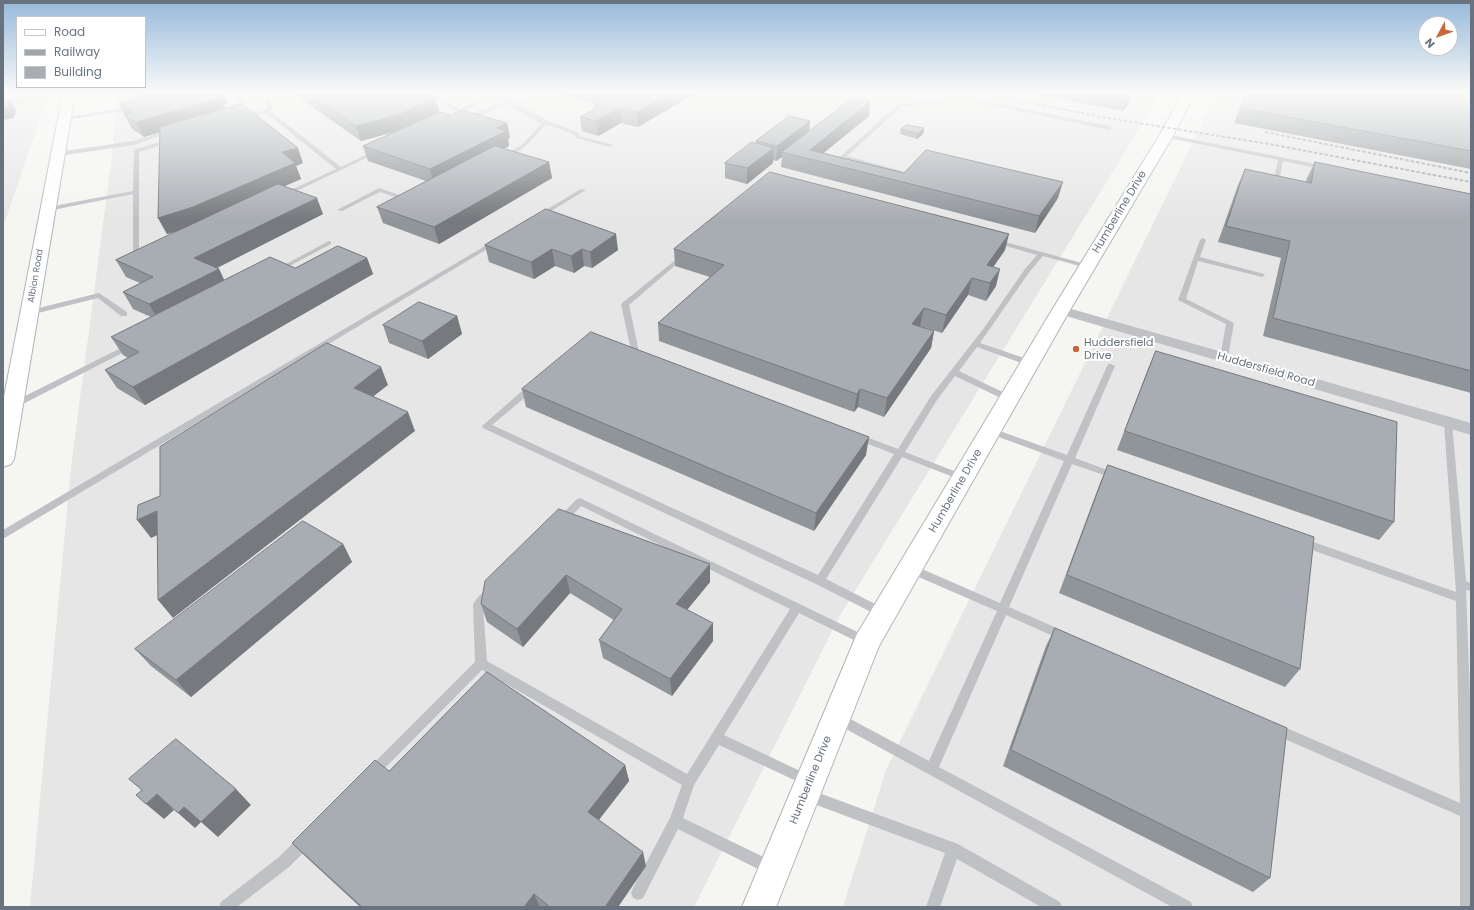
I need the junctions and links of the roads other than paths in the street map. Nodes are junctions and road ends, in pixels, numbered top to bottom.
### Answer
1 (62, 135) edge
2 (158, 135) edge
3 (298, 135) edge
4 (533, 135) edge
5 (577, 135) edge
6 (867, 135) edge
7 (1166, 136) joint
8 (180, 138) edge
9 (610, 145) dead end
10 (380, 150) edge
11 (58, 154) junction
12 (1280, 159) junction
13 (496, 160) edge
14 (340, 169) junction
15 (1334, 169) edge
16 (899, 172) edge
17 (1275, 189) edge
18 (583, 190) dead end
19 (136, 192) junction
20 (412, 198) edge
21 (275, 199) edge
22 (48, 209) junction
23 (340, 210) dead end
24 (528, 222) edge
25 (984, 238) edge
26 (501, 239) edge
27 (1203, 240) dead end
28 (329, 243) dead end
29 (686, 254) edge
30 (1041, 254) junction
31 (143, 255) edge
32 (1196, 258) junction
33 (1087, 266) junction
34 (274, 272) edge
35 (1262, 275) dead end
36 (1061, 310) junction
37 (30, 313) junction
38 (124, 314) dead end
39 (142, 341) edge
40 (976, 344) junction
41 (1224, 357) junction
42 (650, 358) edge
43 (1030, 363) junction
44 (1111, 366) dead end
45 (954, 372) junction
46 (539, 382) edge
47 (1010, 398) junction
48 (13, 405) junction
49 (1448, 422) junction
50 (1471, 429) edge
51 (991, 431) junction
52 (848, 433) edge
53 (899, 453) junction
54 (3, 459) edge
55 (1069, 459) junction
56 (964, 478) junction
57 (1121, 478) edge
58 (553, 529) edge
59 (3, 535) edge
60 (1291, 538) edge
61 (911, 569) junction
62 (820, 581) junction
63 (1466, 585) edge
64 (494, 589) edge
65 (1461, 598) junction
66 (796, 608) junction
67 (1002, 609) junction
68 (884, 614) junction
69 (1075, 641) edge
70 (867, 642) junction
71 (481, 664) junction
72 (836, 718) junction
73 (1263, 723) edge
74 (717, 738) junction
75 (1468, 759) edge
76 (932, 769) junction
77 (689, 782) junction
78 (363, 783) edge
79 (808, 788) junction
80 (1466, 812) junction
81 (675, 821) junction
82 (312, 833) edge
83 (953, 849) junction
84 (774, 870) junction
85 (638, 893) dead end
86 (226, 907) edge
87 (759, 907) edge
88 (934, 907) edge
89 (1055, 907) edge
90 (1186, 907) edge
91 (1467, 907) edge

1 - 11 street, Albion Road
2 - 11 lane
3 - 14 lane
4 - 13 lane
5 - 9 lane
6 - 16 lane
7 - 12 lane
7 - 33 street, Humberline Drive
8 - 19 lane
10 - 14 lane
11 - 22 street, Albion Road
12 - 15 lane
12 - 17 lane
14 - 21 lane
18 - 24 lane
19 - 22 lane
19 - 31 lane
20 - 23 lane
22 - 37 street, Albion Road
25 - 30 lane
26 - 59 lane
27 - 32 lane
28 - 34 lane
29 - 42 lane
30 - 33 lane
30 - 40 lane
32 - 35 lane
32 - 41 lane
33 - 36 street, Humberline Drive
36 - 41 street, Huddersfield Road
36 - 43 street, Humberline Drive
37 - 38 lane
37 - 48 street, Albion Road
39 - 48 lane
40 - 43 lane
40 - 45 lane
41 - 49 street, Huddersfield Road
43 - 47 street, Humberline Drive
44 - 55 lane
45 - 47 lane
45 - 53 lane
46 - 62 lane
47 - 51 street, Humberline Drive
48 - 54 street, Albion Road
49 - 50 street, Huddersfield Road
49 - 63 lane
51 - 55 lane
51 - 56 street, Humberline Drive
52 - 53 lane
53 - 56 lane
53 - 62 lane
55 - 57 lane
55 - 67 lane
56 - 61 street, Humberline Drive
58 - 66 lane
60 - 65 lane
61 - 67 lane
61 - 68 street, Humberline Drive
62 - 68 lane
63 - 65 lane
64 - 71 lane
65 - 75 lane
66 - 70 lane
66 - 74 lane
67 - 69 lane
67 - 76 lane
68 - 70 street, Humberline Drive
70 - 72 street, Humberline Drive
71 - 77 lane
71 - 78 lane
72 - 76 lane
72 - 79 street, Humberline Drive
73 - 80 lane
74 - 77 lane
74 - 79 lane
75 - 80 lane
76 - 90 lane
77 - 81 lane
79 - 83 lane
79 - 84 street, Humberline Drive
80 - 91 lane
81 - 84 lane
81 - 85 lane
82 - 86 lane
83 - 88 lane
83 - 89 lane
84 - 87 street, Humberline Drive

